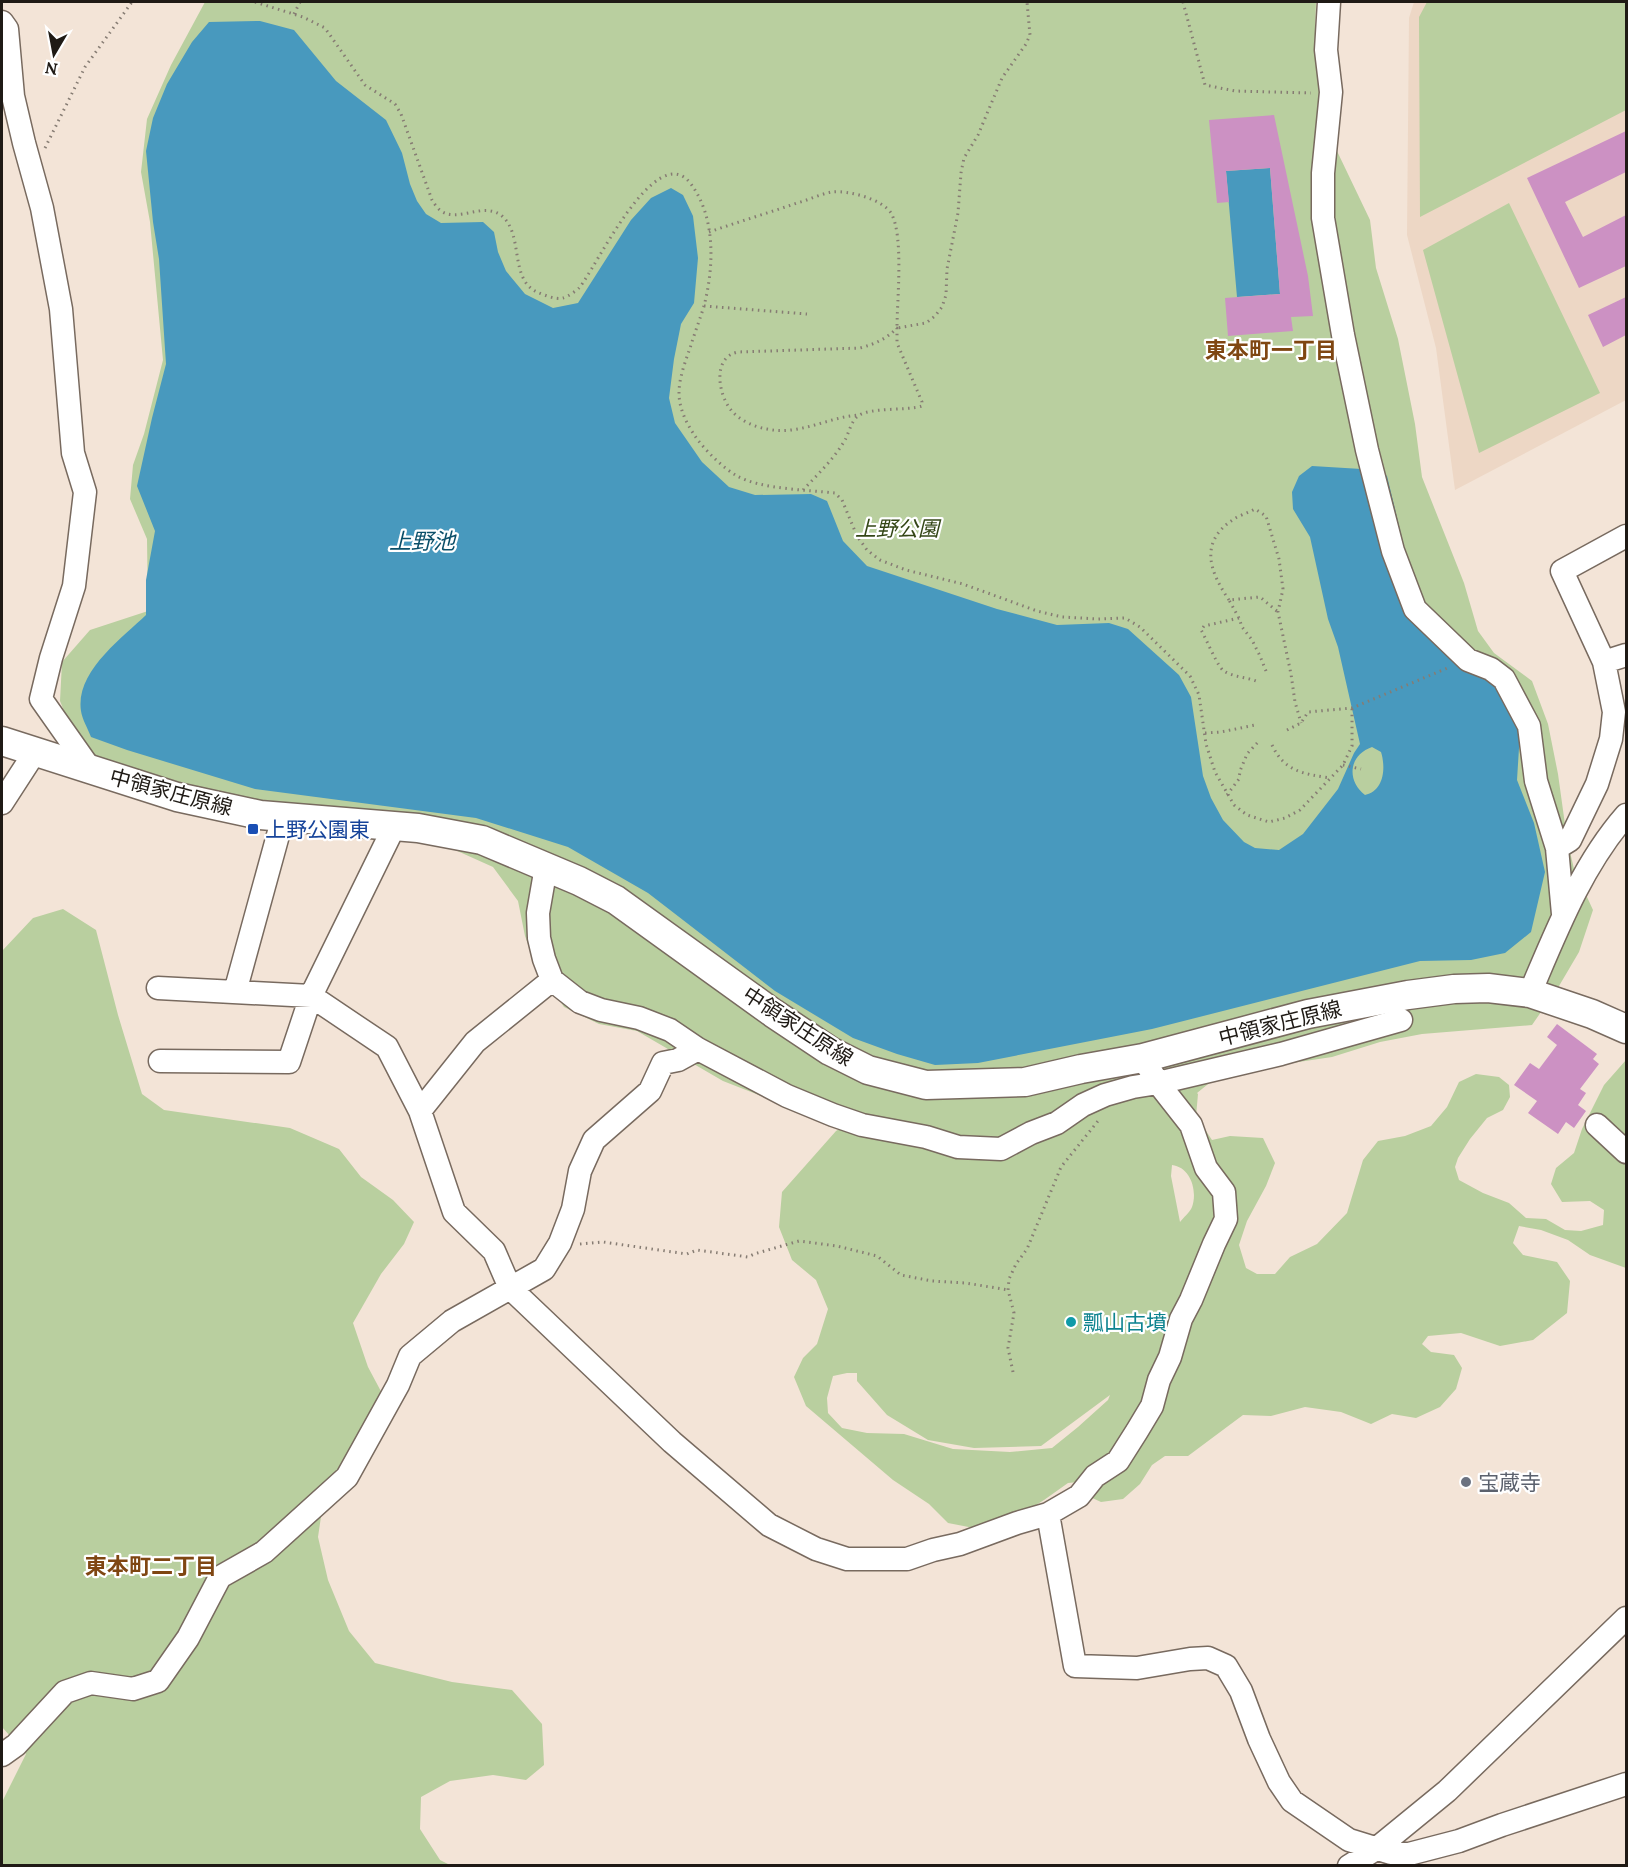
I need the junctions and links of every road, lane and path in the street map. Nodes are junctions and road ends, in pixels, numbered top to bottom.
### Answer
1 (132, 2) edge
2 (255, 2) edge
3 (300, 2) edge
4 (1027, 2) edge
5 (1183, 2) edge
6 (1329, 2) edge
7 (294, 14) junction
8 (2, 22) edge
9 (1330, 92) junction
10 (32, 174) junction
11 (709, 232) junction
12 (704, 306) junction
13 (807, 314) dead end
14 (897, 328) junction
15 (859, 415) junction
16 (803, 490) junction
17 (1626, 536) edge
18 (1229, 600) junction
19 (1278, 612) junction
20 (1239, 618) junction
21 (1626, 655) edge
22 (1468, 660) junction
23 (1604, 662) junction
24 (1266, 670) dead end
25 (1256, 681) dead end
26 (1352, 708) junction
27 (1301, 723) junction
28 (1255, 725) dead end
29 (1287, 730) dead end
30 (1205, 733) junction
31 (2, 741) edge
32 (1258, 742) dead end
33 (1272, 745) dead end
34 (35, 752) junction
35 (1343, 765) junction
36 (1361, 769) dead end
37 (91, 770) junction
38 (1330, 778) junction
39 (1227, 795) junction
40 (2, 803) edge
41 (1626, 815) edge
42 (284, 817) junction
43 (394, 827) junction
44 (1557, 848) junction
45 (546, 867) junction
46 (1563, 914) junction
47 (552, 980) junction
48 (158, 988) dead end
49 (235, 992) junction
50 (1530, 993) junction
51 (311, 996) junction
52 (1401, 1020) dead end
53 (1626, 1029) edge
54 (698, 1049) junction
55 (1143, 1058) junction
56 (160, 1061) dead end
57 (1158, 1083) junction
58 (420, 1111) junction
59 (1101, 1117) dead end
60 (1597, 1125) dead end
61 (1626, 1152) edge
62 (560, 1243) junction
63 (510, 1288) junction
64 (1008, 1290) junction
65 (1013, 1372) dead end
66 (1048, 1514) junction
67 (1626, 1618) edge
68 (2, 1755) edge
69 (1626, 1784) edge
70 (1376, 1850) junction
71 (1348, 1866) edge

1 - 10 path
2 - 7 path
3 - 7 path
4 - 14 path
5 - 9 path
6 - 9 street
7 - 11 path
8 - 10 street
9 - 22 street
10 - 37 street
11 - 12 path
11 - 14 path
12 - 13 path
12 - 16 path
14 - 15 path
14 - 15 path
15 - 16 path
16 - 30 path
17 - 23 street
18 - 19 path
18 - 19 path
18 - 20 path
19 - 27 path
20 - 24 path
20 - 25 path
21 - 23 street
22 - 26 path
22 - 44 street
23 - 44 street
26 - 27 path
26 - 35 path
27 - 29 path
28 - 30 path
30 - 39 path
31 - 34 main road, 中領家庄原線
32 - 39 path
33 - 38 path
34 - 37 main road, 中領家庄原線
34 - 40 street
35 - 36 path
35 - 38 path
37 - 42 main road, 中領家庄原線
38 - 39 path
41 - 46 street
42 - 43 main road, 中領家庄原線
42 - 49 street
43 - 45 main road, 中領家庄原線
43 - 51 street
44 - 46 street
45 - 47 street
45 - 55 main road, 中領家庄原線
46 - 50 street
47 - 54 street
47 - 58 street
48 - 49 street
49 - 51 street
50 - 53 main road, 中領家庄原線
50 - 55 main road, 中領家庄原線
51 - 56 street
51 - 58 street
52 - 57 street
54 - 57 street
54 - 62 street
55 - 57 street
57 - 66 street
58 - 63 street
59 - 64 path
60 - 61 street
62 - 63 street
62 - 64 path
63 - 66 street
63 - 68 street
64 - 65 path
66 - 70 street
67 - 70 street
69 - 70 street
70 - 71 street

